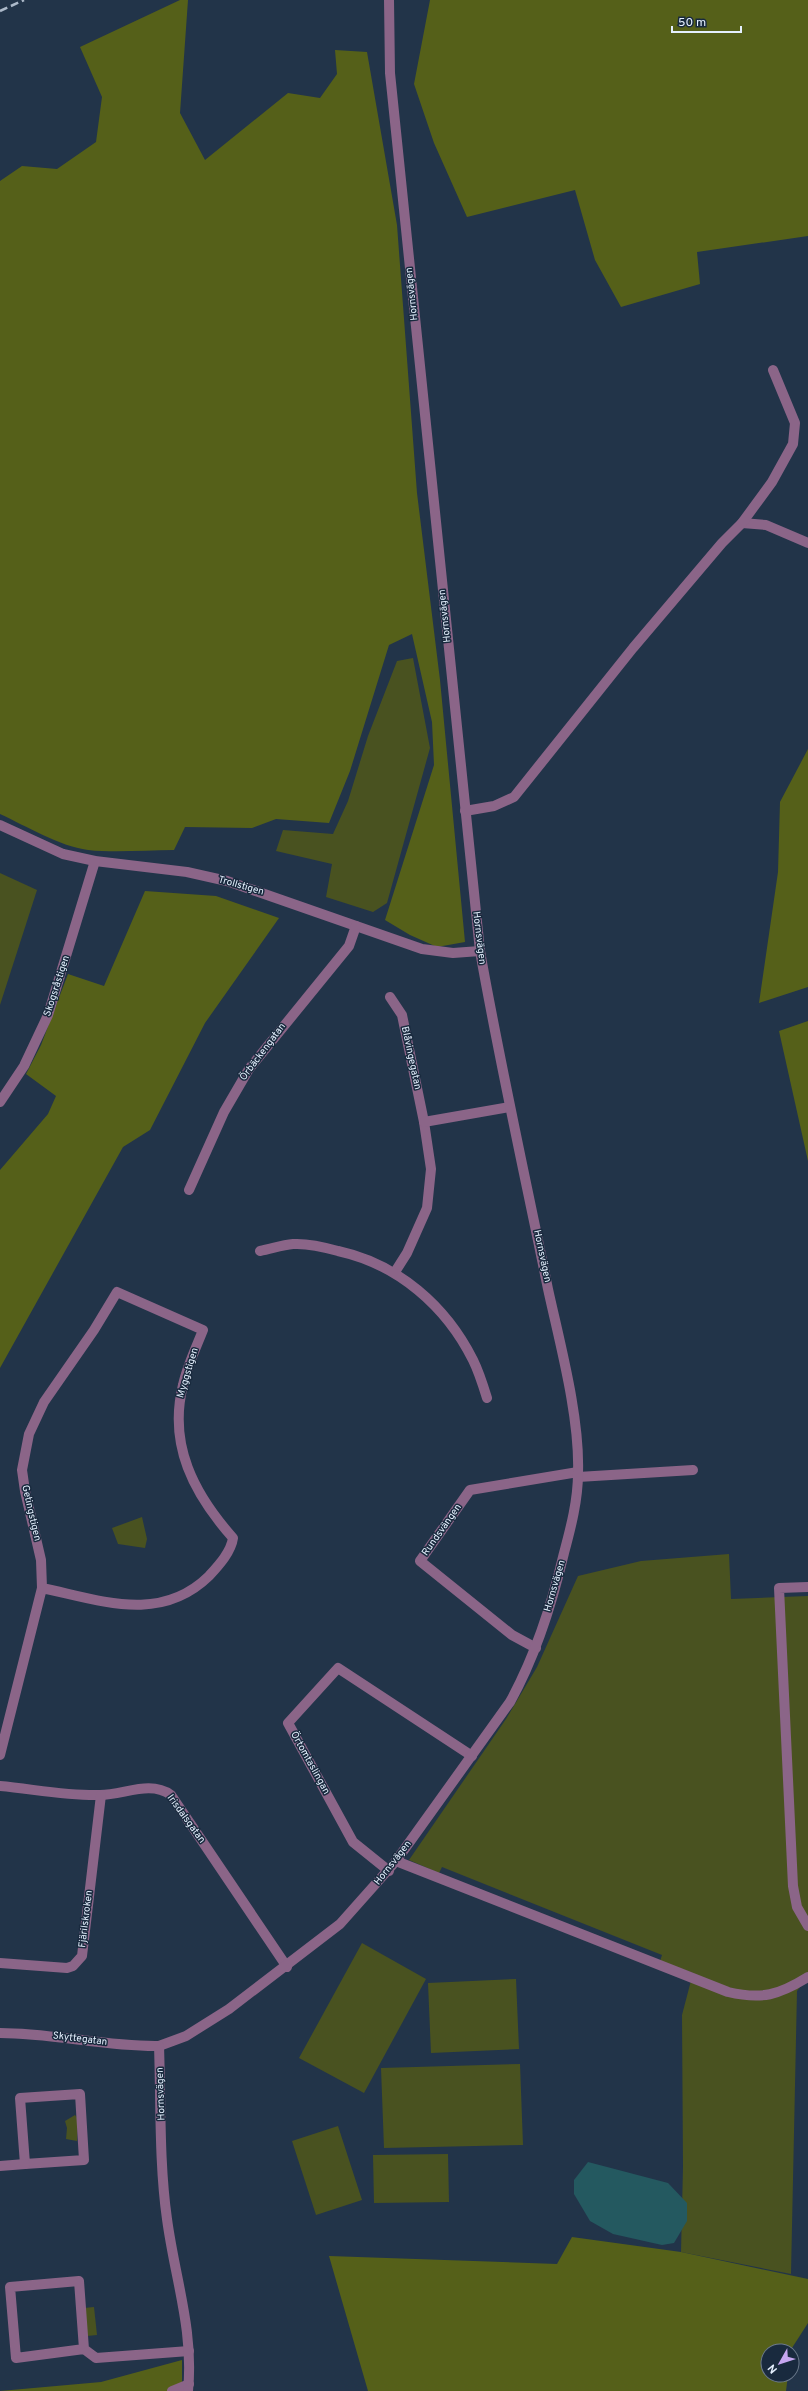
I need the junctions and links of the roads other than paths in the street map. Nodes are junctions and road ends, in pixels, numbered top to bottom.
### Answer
1 (389, 0) edge
2 (773, 370) dead end
3 (742, 523) junction
4 (808, 543) edge
5 (465, 811) junction
6 (0, 825) edge
7 (95, 861) junction
8 (356, 926) junction
9 (480, 951) junction
10 (390, 997) dead end
11 (0, 1102) edge
12 (510, 1107) junction
13 (424, 1122) junction
14 (189, 1190) dead end
15 (260, 1251) dead end
16 (395, 1272) junction
17 (117, 1292) joint
18 (487, 1398) dead end
19 (694, 1470) dead end
20 (578, 1475) junction
21 (42, 1588) junction
22 (808, 1588) edge
23 (536, 1648) junction
24 (0, 1755) edge
25 (472, 1756) junction
26 (0, 1786) edge
27 (101, 1795) junction
28 (396, 1861) junction
29 (389, 1871) junction
30 (808, 1926) edge
31 (0, 1963) edge
32 (287, 1967) junction
33 (808, 1977) edge
34 (0, 2033) edge
35 (159, 2046) junction
36 (25, 2164) junction
37 (0, 2166) edge
38 (84, 2349) junction
39 (189, 2350) junction
40 (189, 2387) edge
41 (172, 2391) edge

1 - 5 street, Hornsvägen
2 - 3 street
3 - 4 street
3 - 5 street
5 - 9 street, Hornsvägen
6 - 7 street, Trollstigen
7 - 8 street, Trollstigen
7 - 11 street, Skogsråstigen
8 - 9 street, Trollstigen
8 - 14 street, Örbäckengatan
9 - 12 street, Hornsvägen
10 - 13 street, Blåvingegatan
12 - 13 street
12 - 20 street, Hornsvägen
13 - 16 street, Blåvingegatan
15 - 16 street
16 - 18 street
17 - 21 street, Getingstigen
17 - 21 street, Myggstigen
19 - 20 street
20 - 23 street, Hornsvägen
20 - 23 street, Rundsvängen
21 - 24 street, Getingstigen
22 - 30 street
23 - 25 street, Hornsvägen
25 - 28 street, Hornsvägen
25 - 29 street, Örtomtaslingan
26 - 27 street, Irisdalsgatan
27 - 31 street, Fjärilskroken
27 - 32 street, Irisdalsgatan
28 - 29 street, Hornsvägen
28 - 33 street
29 - 32 street, Hornsvägen
32 - 35 street, Hornsvägen
34 - 35 street, Skyttegatan
35 - 39 street, Hornsvägen
36 - 36 street
36 - 37 street
38 - 38 street
38 - 39 street
39 - 40 street, Hornsvägen
40 - 41 street

